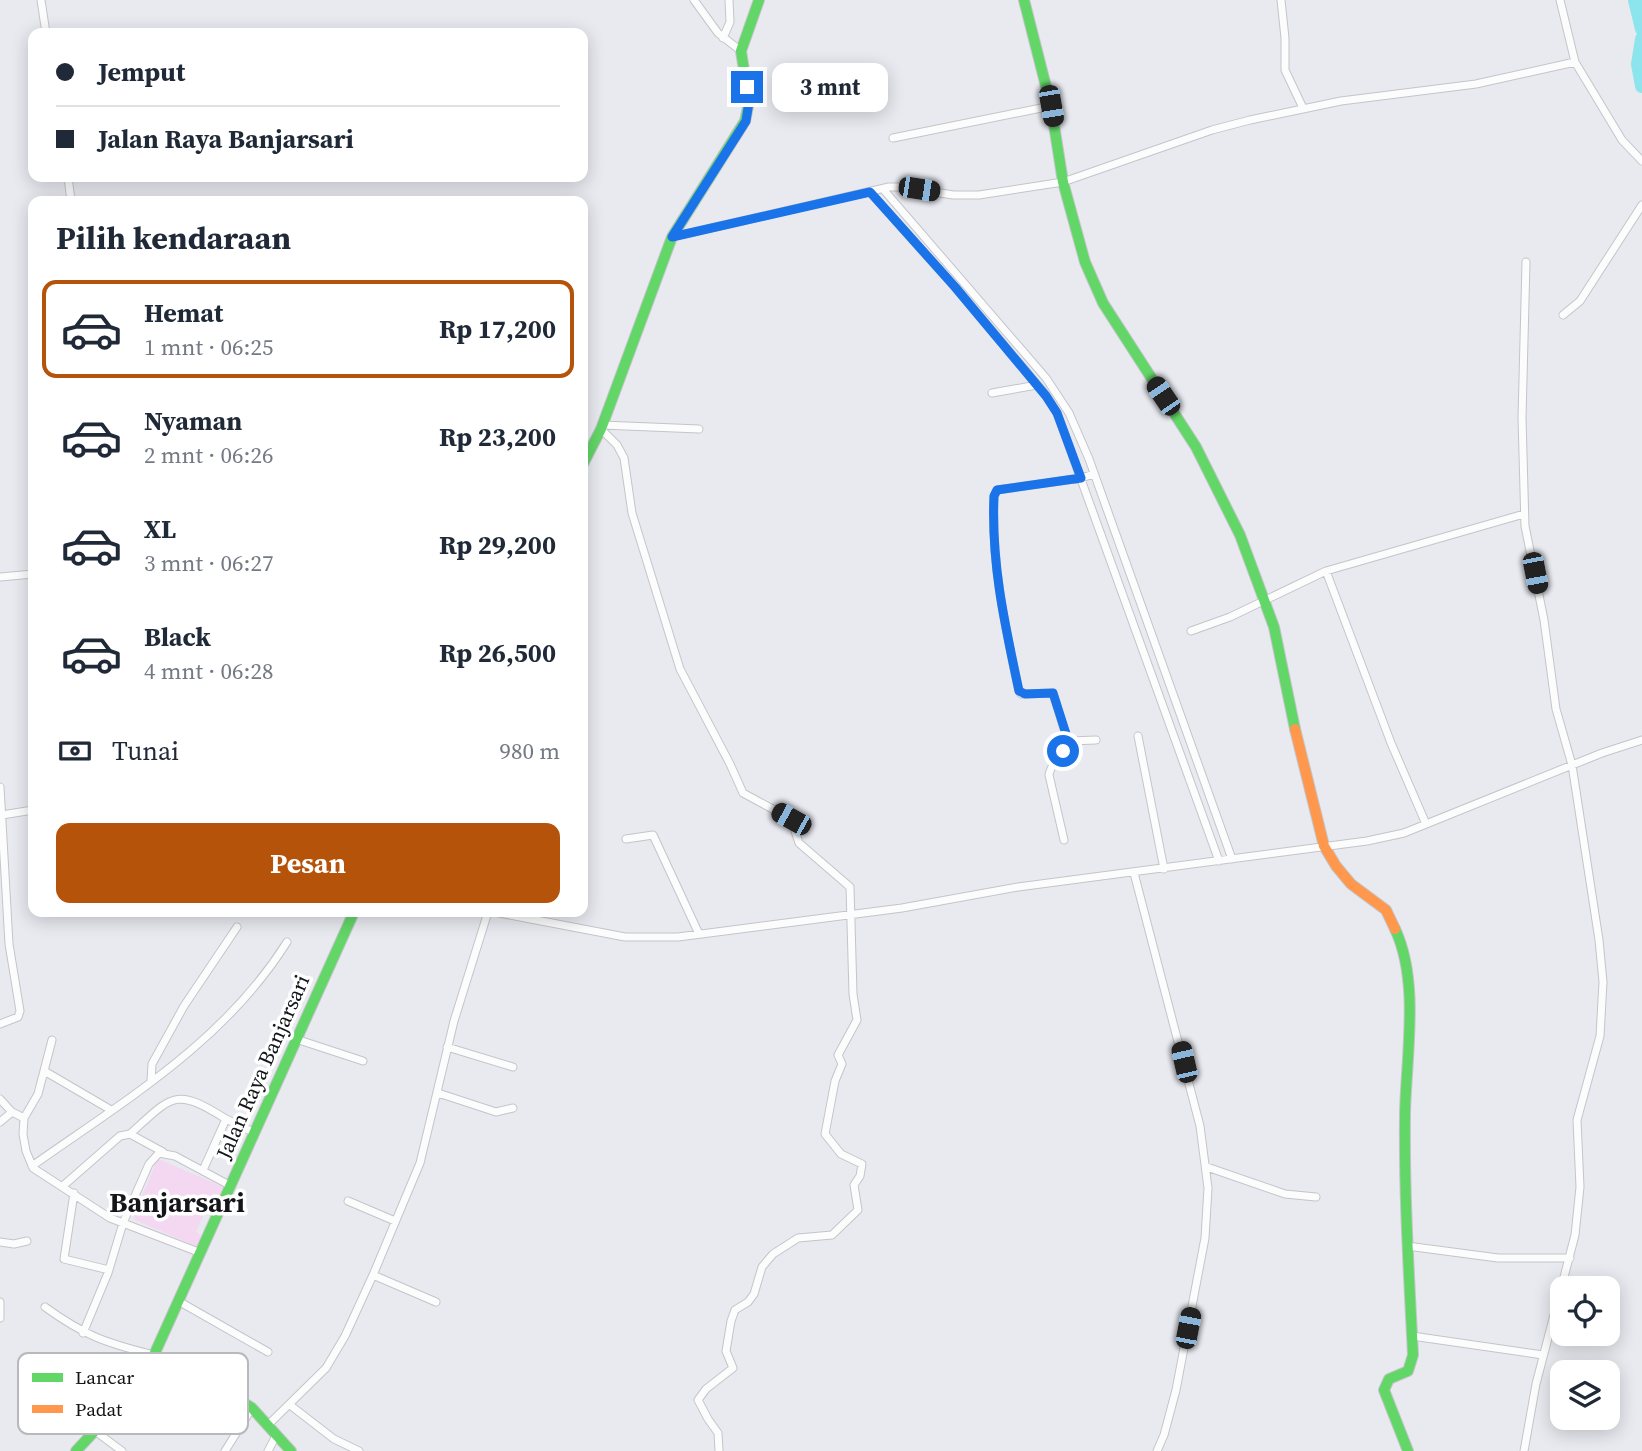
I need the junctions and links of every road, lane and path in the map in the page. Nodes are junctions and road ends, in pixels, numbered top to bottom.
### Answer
1 (41, 0) edge
2 (694, 0) edge
3 (729, 0) edge
4 (759, 0) edge
5 (1024, 0) edge
6 (1281, 0) edge
7 (1560, 0) edge
8 (45, 28) edge
9 (723, 38) junction
10 (741, 51) junction
11 (1575, 62) junction
12 (1051, 106) junction
13 (1303, 108) junction
14 (893, 138) dead end
15 (1642, 161) edge
16 (1063, 182) junction
17 (877, 190) junction
18 (1642, 205) edge
19 (672, 237) junction
20 (1526, 262) dead end
21 (1563, 315) dead end
22 (998, 331) junction
23 (1037, 385) junction
24 (992, 393) dead end
25 (1050, 393) junction
26 (601, 427) junction
27 (699, 429) dead end
28 (1075, 442) junction
29 (588, 454) edge
30 (1089, 476) junction
31 (1524, 514) junction
32 (1112, 543) junction
33 (1326, 570) junction
34 (28, 574) edge
35 (0, 577) edge
36 (1266, 601) junction
37 (1191, 631) dead end
38 (1148, 644) junction
39 (1138, 736) dead end
40 (1068, 740) junction
41 (1096, 740) dead end
42 (1642, 740) edge
43 (1188, 755) junction
44 (1572, 765) junction
45 (0, 788) edge
46 (28, 811) edge
47 (2, 816) junction
48 (1426, 824) junction
49 (626, 839) dead end
50 (1064, 841) dead end
51 (1324, 846) junction
52 (1232, 859) junction
53 (1219, 861) junction
54 (1164, 869) junction
55 (1134, 873) junction
56 (851, 914) junction
57 (352, 917) edge
58 (486, 917) edge
59 (523, 917) edge
60 (237, 927) dead end
61 (699, 934) junction
62 (287, 942) dead end
63 (0, 1024) edge
64 (296, 1039) junction
65 (52, 1040) dead end
66 (447, 1047) junction
67 (363, 1061) dead end
68 (513, 1067) dead end
69 (46, 1072) junction
70 (151, 1081) junction
71 (438, 1093) junction
72 (0, 1099) edge
73 (513, 1108) dead end
74 (111, 1110) junction
75 (12, 1112) junction
76 (24, 1118) junction
77 (226, 1119) junction
78 (0, 1122) edge
79 (253, 1132) junction
80 (130, 1134) junction
81 (163, 1152) junction
82 (32, 1166) junction
83 (1206, 1167) junction
84 (203, 1170) junction
85 (64, 1185) junction
86 (230, 1186) junction
87 (74, 1193) junction
88 (1316, 1197) dead end
89 (348, 1201) dead end
90 (395, 1221) junction
91 (122, 1223) junction
92 (27, 1241) dead end
93 (0, 1242) edge
94 (1407, 1246) junction
95 (202, 1253) junction
96 (1570, 1258) junction
97 (109, 1270) junction
98 (373, 1275) junction
99 (0, 1302) edge
100 (180, 1302) junction
101 (436, 1302) dead end
102 (45, 1307) dead end
103 (0, 1318) edge
104 (83, 1333) junction
105 (1412, 1336) junction
106 (268, 1352) dead end
107 (146, 1353) edge
108 (155, 1353) edge
109 (1543, 1355) junction
110 (248, 1405) edge
111 (290, 1405) junction
112 (252, 1408) junction
113 (248, 1414) edge
114 (268, 1425) junction
115 (91, 1434) edge
116 (98, 1434) edge
117 (236, 1434) edge
118 (276, 1436) junction
119 (76, 1451) edge
120 (122, 1451) edge
121 (225, 1451) edge
122 (268, 1451) edge
123 (290, 1451) edge
124 (359, 1451) edge
125 (719, 1451) edge
126 (1157, 1451) edge
127 (1408, 1451) edge
128 (1524, 1451) edge

1 - 8 street
2 - 9 street
3 - 9 street
4 - 10 main road
5 - 12 main road
6 - 13 street
7 - 11 street
9 - 10 street
10 - 19 main road
11 - 13 street
11 - 15 street
12 - 14 street
12 - 16 main road
13 - 16 street
16 - 17 street
16 - 36 main road
17 - 19 street
17 - 22 street
17 - 22 street
18 - 21 street
19 - 26 main road
20 - 31 street
22 - 23 street
22 - 25 street
23 - 24 street
23 - 25 street
25 - 28 street
25 - 28 street
26 - 27 street
26 - 29 main road
26 - 56 street
28 - 30 street
28 - 30 street
30 - 32 street
30 - 32 street
30 - 40 street
31 - 33 street
31 - 44 street
32 - 38 street
32 - 38 street
33 - 36 street
33 - 48 street
34 - 35 street
36 - 37 street
36 - 51 main road
38 - 43 street
38 - 43 street
39 - 54 street
40 - 41 street
40 - 50 street
42 - 44 street
43 - 52 street
43 - 53 street
44 - 48 street
44 - 96 street
45 - 47 street
46 - 47 street
47 - 63 street
48 - 51 street
49 - 61 street
51 - 52 street
51 - 94 main road
52 - 53 street
53 - 54 street
54 - 55 street
55 - 56 street
55 - 83 street
56 - 61 street
56 - 125 street
57 - 64 main road, Jalan Raya Banjarsari
58 - 66 street
59 - 61 street
60 - 70 street
62 - 70 street
64 - 67 street
64 - 79 main road, Jalan Raya Banjarsari
65 - 69 street
66 - 68 street
66 - 71 street
69 - 74 street
69 - 76 street
70 - 74 street
71 - 73 street
71 - 90 street
72 - 75 street
74 - 82 street
75 - 76 street
75 - 78 street
76 - 82 street
77 - 79 street
77 - 80 street
77 - 84 street
79 - 86 main road, Jalan Raya Banjarsari
80 - 81 street
80 - 85 street
81 - 84 street
81 - 91 street
82 - 85 street
83 - 88 street
83 - 126 street
84 - 86 street
85 - 87 street
86 - 95 main road, Jalan Raya Banjarsari
87 - 91 street
87 - 97 street
89 - 90 street
90 - 98 street
91 - 95 street
91 - 97 street
92 - 93 street
94 - 96 street
94 - 105 main road
95 - 100 main road, Jalan Raya Banjarsari
96 - 109 street
97 - 104 street
98 - 101 street
98 - 111 street
99 - 103 street
100 - 106 street
100 - 108 main road, Jalan Raya Banjarsari
102 - 104 street
104 - 107 street
105 - 109 street
105 - 127 main road
109 - 128 street
110 - 112 main road
111 - 114 street
111 - 124 street
112 - 113 street
112 - 114 main road
114 - 118 main road
115 - 119 main road, Jalan Raya Banjarsari
116 - 120 street
117 - 121 street
118 - 122 street
118 - 123 main road

